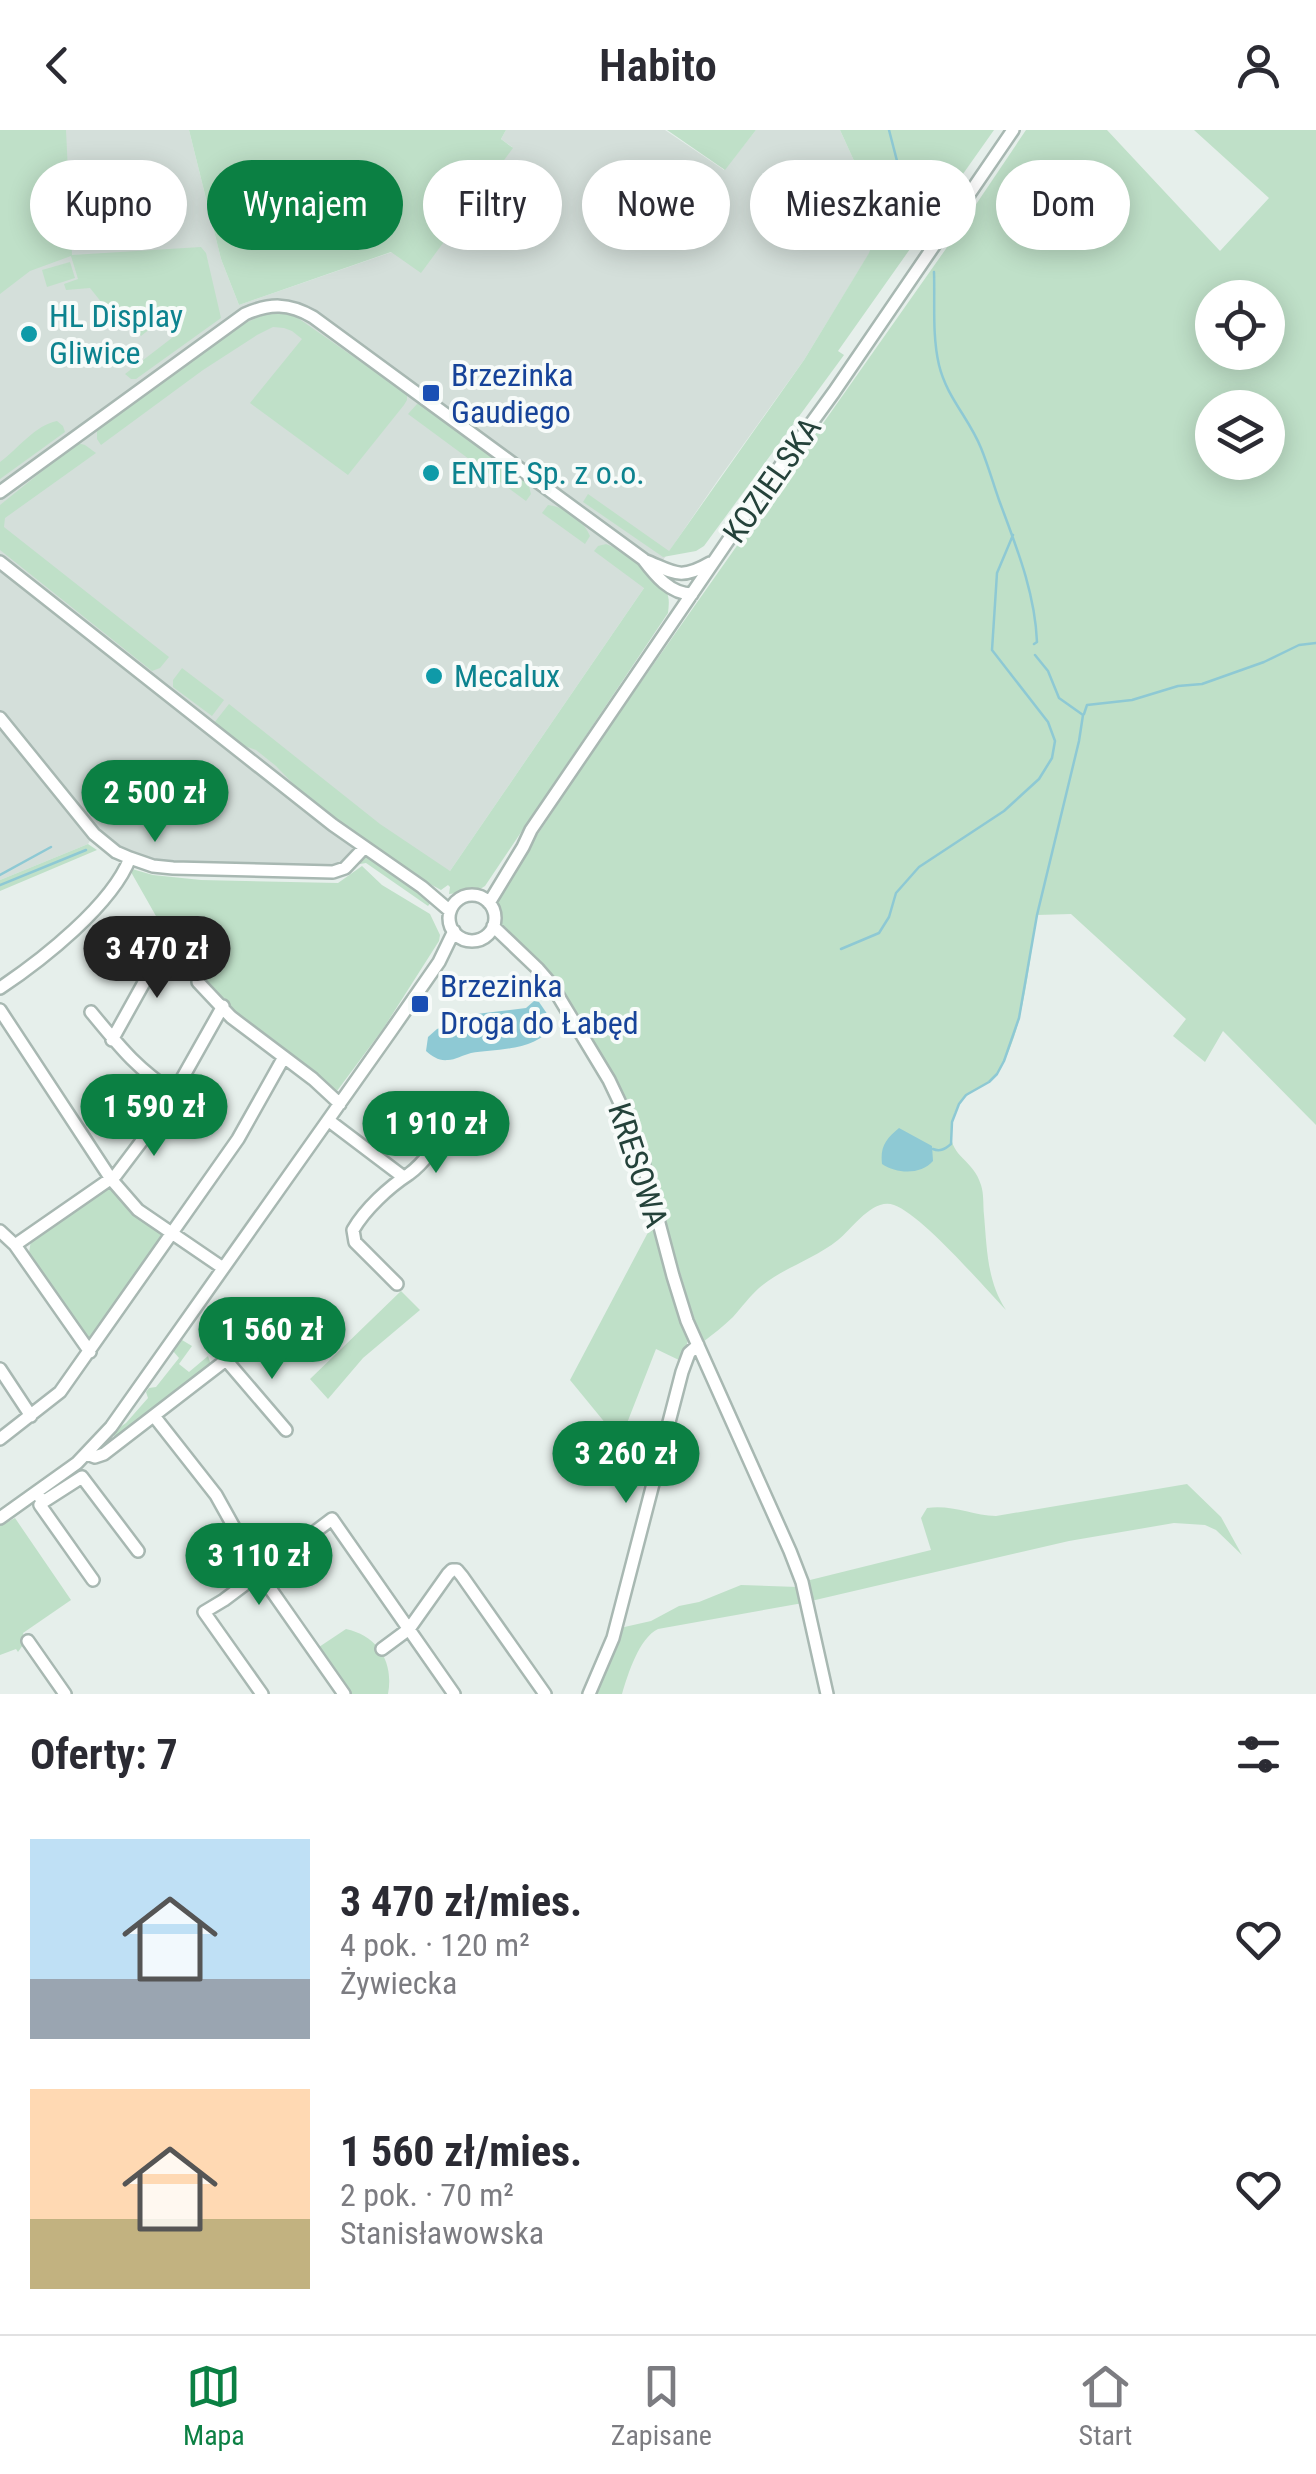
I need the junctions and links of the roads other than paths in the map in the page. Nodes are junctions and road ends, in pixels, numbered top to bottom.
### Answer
1 (1013, 130) edge
2 (0, 492) edge
3 (714, 561) junction
4 (0, 562) edge
5 (672, 580) junction
6 (692, 594) junction
7 (669, 626) junction
8 (0, 718) edge
9 (364, 848) junction
10 (130, 858) junction
11 (484, 900) junction
12 (454, 906) junction
13 (489, 931) junction
14 (458, 935) junction
15 (166, 943) dead end
16 (198, 982) dead end
17 (0, 988) edge
18 (223, 1006) junction
19 (0, 1010) edge
20 (91, 1012) dead end
21 (112, 1040) junction
22 (284, 1057) junction
23 (174, 1093) junction
24 (340, 1104) junction
25 (328, 1120) junction
26 (434, 1124) dead end
27 (402, 1176) junction
28 (112, 1179) junction
29 (172, 1233) junction
30 (1, 1234) edge
31 (31, 1234) junction
32 (15, 1245) junction
33 (27, 1262) junction
34 (223, 1268) junction
35 (398, 1284) dead end
36 (698, 1344) junction
37 (90, 1352) junction
38 (0, 1368) edge
39 (31, 1416) junction
40 (154, 1416) junction
41 (286, 1430) dead end
42 (0, 1439) edge
43 (88, 1454) junction
44 (40, 1498) junction
45 (0, 1518) edge
46 (138, 1551) dead end
47 (260, 1574) junction
48 (93, 1580) dead end
49 (410, 1630) junction
50 (28, 1640) dead end
51 (382, 1649) dead end
52 (66, 1694) edge
53 (262, 1694) edge
54 (344, 1694) edge
55 (454, 1694) edge
56 (546, 1694) edge
57 (588, 1694) edge
58 (827, 1694) edge

1 - 3 street, KOZIELSKA
2 - 5 street
3 - 5 street
3 - 6 street, KOZIELSKA
4 - 9 street
5 - 6 street
5 - 7 street
6 - 7 street, KOZIELSKA
7 - 11 street, KOZIELSKA
8 - 10 street
9 - 10 street
9 - 12 street
10 - 17 street
11 - 12 street
11 - 13 street
12 - 14 street
13 - 14 street
13 - 36 street, KRESOWA
14 - 24 street
15 - 21 street
16 - 18 street
18 - 22 street
18 - 23 street
19 - 28 street
20 - 21 street
21 - 23 street
22 - 24 street
22 - 29 street
23 - 28 street
24 - 25 street
25 - 27 street
25 - 34 street
26 - 27 street
27 - 35 street
28 - 29 street
28 - 31 street
29 - 34 street
29 - 37 street
30 - 32 street
31 - 32 street
31 - 33 street
32 - 33 street
33 - 37 street
34 - 43 street
36 - 57 street
36 - 58 street, KRESOWA
37 - 39 street
38 - 39 street
39 - 42 street
40 - 41 street
40 - 43 street
40 - 47 street
43 - 44 street
44 - 45 street
44 - 46 street
44 - 48 street
47 - 49 street
47 - 53 street
47 - 54 street
49 - 51 street
49 - 55 street
49 - 56 street
50 - 52 street

